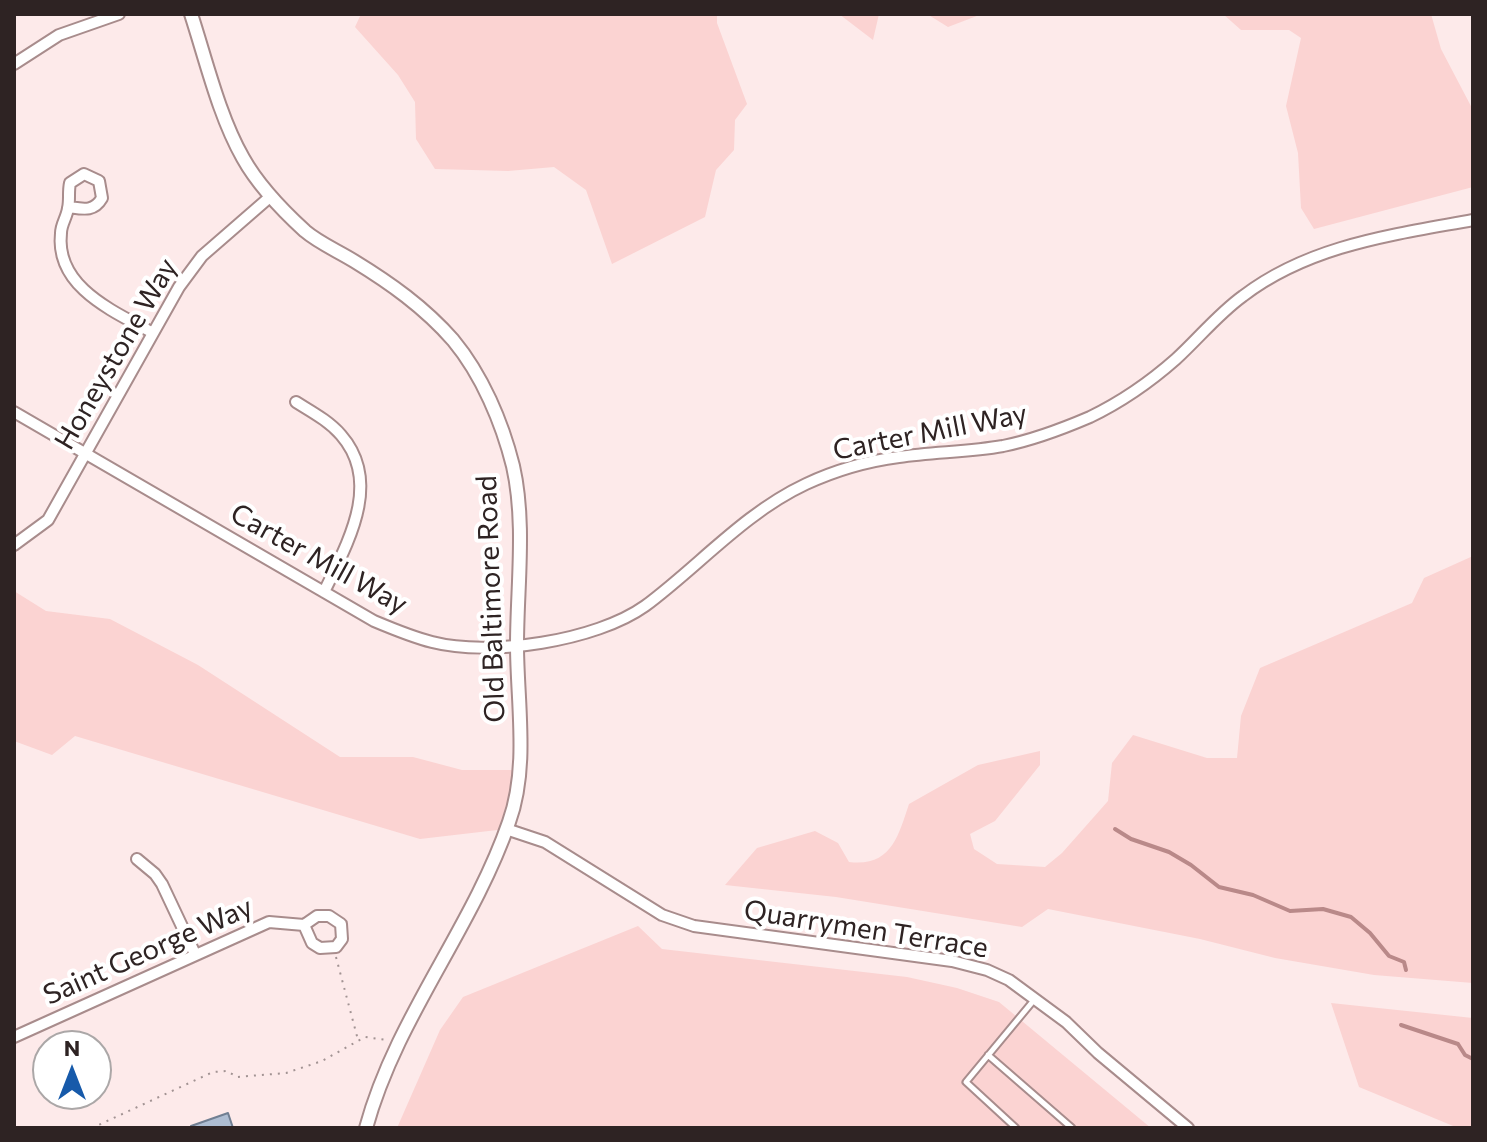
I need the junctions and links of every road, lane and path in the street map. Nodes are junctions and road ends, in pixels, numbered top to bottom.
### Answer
1 (119, 14) edge
2 (191, 14) edge
3 (14, 64) edge
4 (271, 196) junction
5 (69, 207) dead end
6 (1473, 220) edge
7 (153, 333) junction
8 (296, 402) dead end
9 (14, 412) edge
10 (86, 452) junction
11 (14, 545) edge
12 (324, 592) junction
13 (517, 647) junction
14 (506, 829) junction
15 (137, 859) dead end
16 (304, 925) junction
17 (333, 948) junction
18 (195, 954) junction
19 (1035, 999) junction
20 (14, 1037) edge
21 (358, 1041) junction
22 (397, 1044) junction
23 (988, 1055) junction
24 (92, 1128) edge
25 (366, 1128) edge
26 (1016, 1128) edge
27 (1072, 1128) edge
28 (1188, 1128) edge

1 - 3 street
2 - 4 street, Old Baltimore Road
4 - 7 street, Honeystone Way
4 - 13 street, Old Baltimore Road
5 - 7 street
6 - 13 street, Carter Mill Way
7 - 10 street, Honeystone Way
8 - 12 street
9 - 10 street, Carter Mill Way
10 - 11 street, Honeystone Way
10 - 12 street, Carter Mill Way
12 - 13 street, Carter Mill Way
13 - 14 street, Old Baltimore Road
14 - 19 street, Quarrymen Terrace
14 - 22 street, Old Baltimore Road
15 - 18 street
16 - 17 street
16 - 17 street, Saint George Way
16 - 18 street, Saint George Way
17 - 21 path
18 - 20 street, Saint George Way
19 - 23 lane
19 - 28 street, Quarrymen Terrace
21 - 22 path
21 - 24 path
22 - 25 street, Old Baltimore Road
23 - 26 lane
23 - 27 lane

